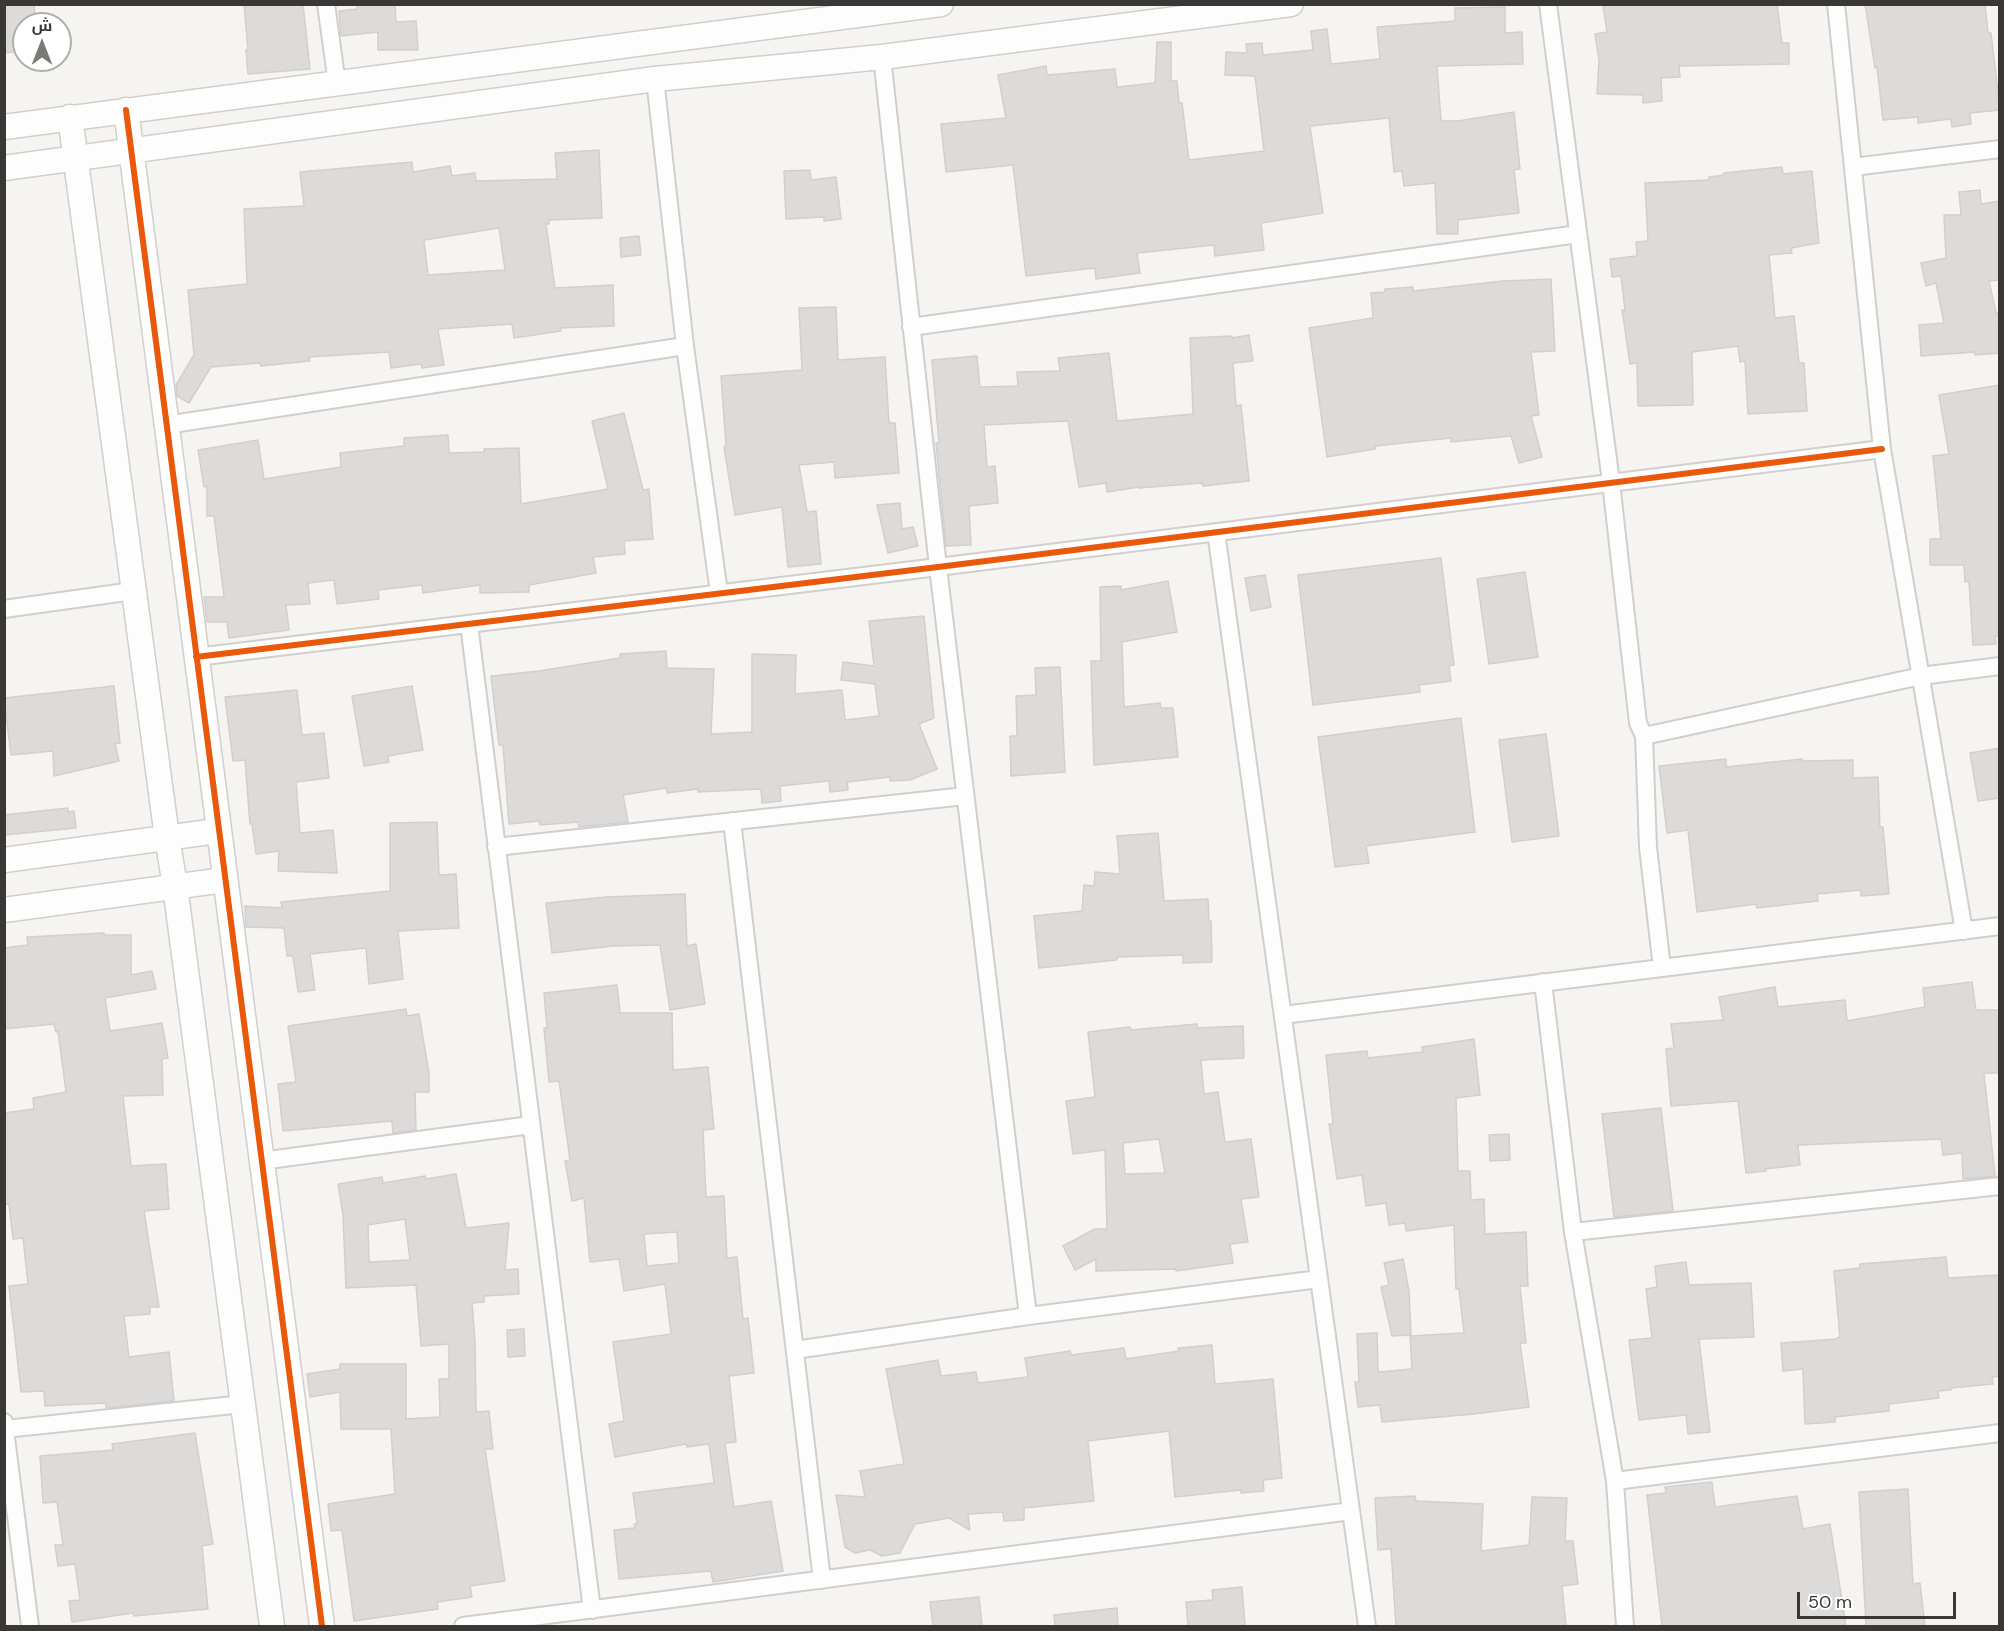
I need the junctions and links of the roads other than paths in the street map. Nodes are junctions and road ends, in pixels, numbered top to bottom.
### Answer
1 (326, 4) edge
2 (941, 4) edge
3 (1291, 4) edge
4 (1548, 4) edge
5 (1836, 4) edge
6 (882, 57) junction
7 (655, 79) junction
8 (337, 84) junction
9 (126, 110) junction
10 (70, 117) junction
11 (4, 127) edge
12 (2000, 149) edge
13 (132, 150) junction
14 (75, 158) junction
15 (1853, 167) junction
16 (4, 168) edge
17 (1578, 234) junction
18 (911, 327) junction
19 (685, 346) junction
20 (166, 425) junction
21 (1882, 449) junction
22 (1611, 482) junction
23 (1216, 532) junction
24 (938, 567) junction
25 (133, 591) junction
26 (719, 593) junction
27 (4, 609) edge
28 (469, 624) junction
29 (196, 657) junction
30 (2000, 666) edge
31 (1921, 676) junction
32 (1644, 736) junction
33 (965, 796) junction
34 (732, 821) junction
35 (218, 831) junction
36 (167, 837) junction
37 (496, 847) junction
38 (4, 860) edge
39 (224, 880) junction
40 (175, 886) junction
41 (4, 909) edge
42 (2000, 926) edge
43 (1964, 931) junction
44 (1662, 968) junction
45 (1543, 982) junction
46 (1282, 1015) junction
47 (531, 1125) junction
48 (261, 1161) junction
49 (2000, 1186) edge
50 (1573, 1232) junction
51 (1319, 1279) junction
52 (1029, 1316) junction
53 (795, 1350) junction
54 (243, 1404) junction
55 (5, 1426) edge
56 (2000, 1433) edge
57 (1615, 1481) junction
58 (1351, 1512) junction
59 (822, 1580) junction
60 (592, 1610) junction
61 (30, 1626) edge
62 (272, 1626) edge
63 (322, 1626) edge
64 (463, 1626) edge
65 (1367, 1626) edge
66 (1625, 1626) edge

1 - 8 street
2 - 8 street
3 - 6 street
4 - 17 street
5 - 15 street
6 - 7 street
6 - 18 street
7 - 13 street
7 - 19 street
8 - 9 street
9 - 10 street
9 - 13 street
10 - 11 street
10 - 14 street
12 - 15 street
13 - 14 street
13 - 20 street
14 - 16 street
14 - 25 street
15 - 21 street
17 - 18 street
17 - 22 street
18 - 24 street
19 - 20 street
19 - 26 street
20 - 29 street
21 - 22 street
21 - 31 street
22 - 23 street
22 - 32 street
23 - 24 street
23 - 46 street
24 - 26 street
24 - 33 street
25 - 27 street
25 - 36 street
26 - 28 street
28 - 29 street
28 - 37 street
29 - 35 street
30 - 31 street
31 - 32 street
31 - 43 street
32 - 44 street
33 - 34 street
33 - 52 street
34 - 37 street
34 - 53 street
35 - 36 street
35 - 39 street
36 - 38 street
36 - 40 street
37 - 47 street
39 - 40 street
39 - 48 street
40 - 41 street
40 - 54 street
42 - 43 street
43 - 44 street
44 - 45 street
45 - 46 street
45 - 50 street
46 - 51 street
47 - 48 street
47 - 60 street
48 - 63 street
49 - 50 street
50 - 57 street
51 - 52 street
51 - 58 street
52 - 53 street
53 - 59 street
54 - 55 street
54 - 62 street
55 - 61 street
56 - 57 street
57 - 66 street
58 - 59 street
58 - 65 street
59 - 60 street
60 - 64 street

